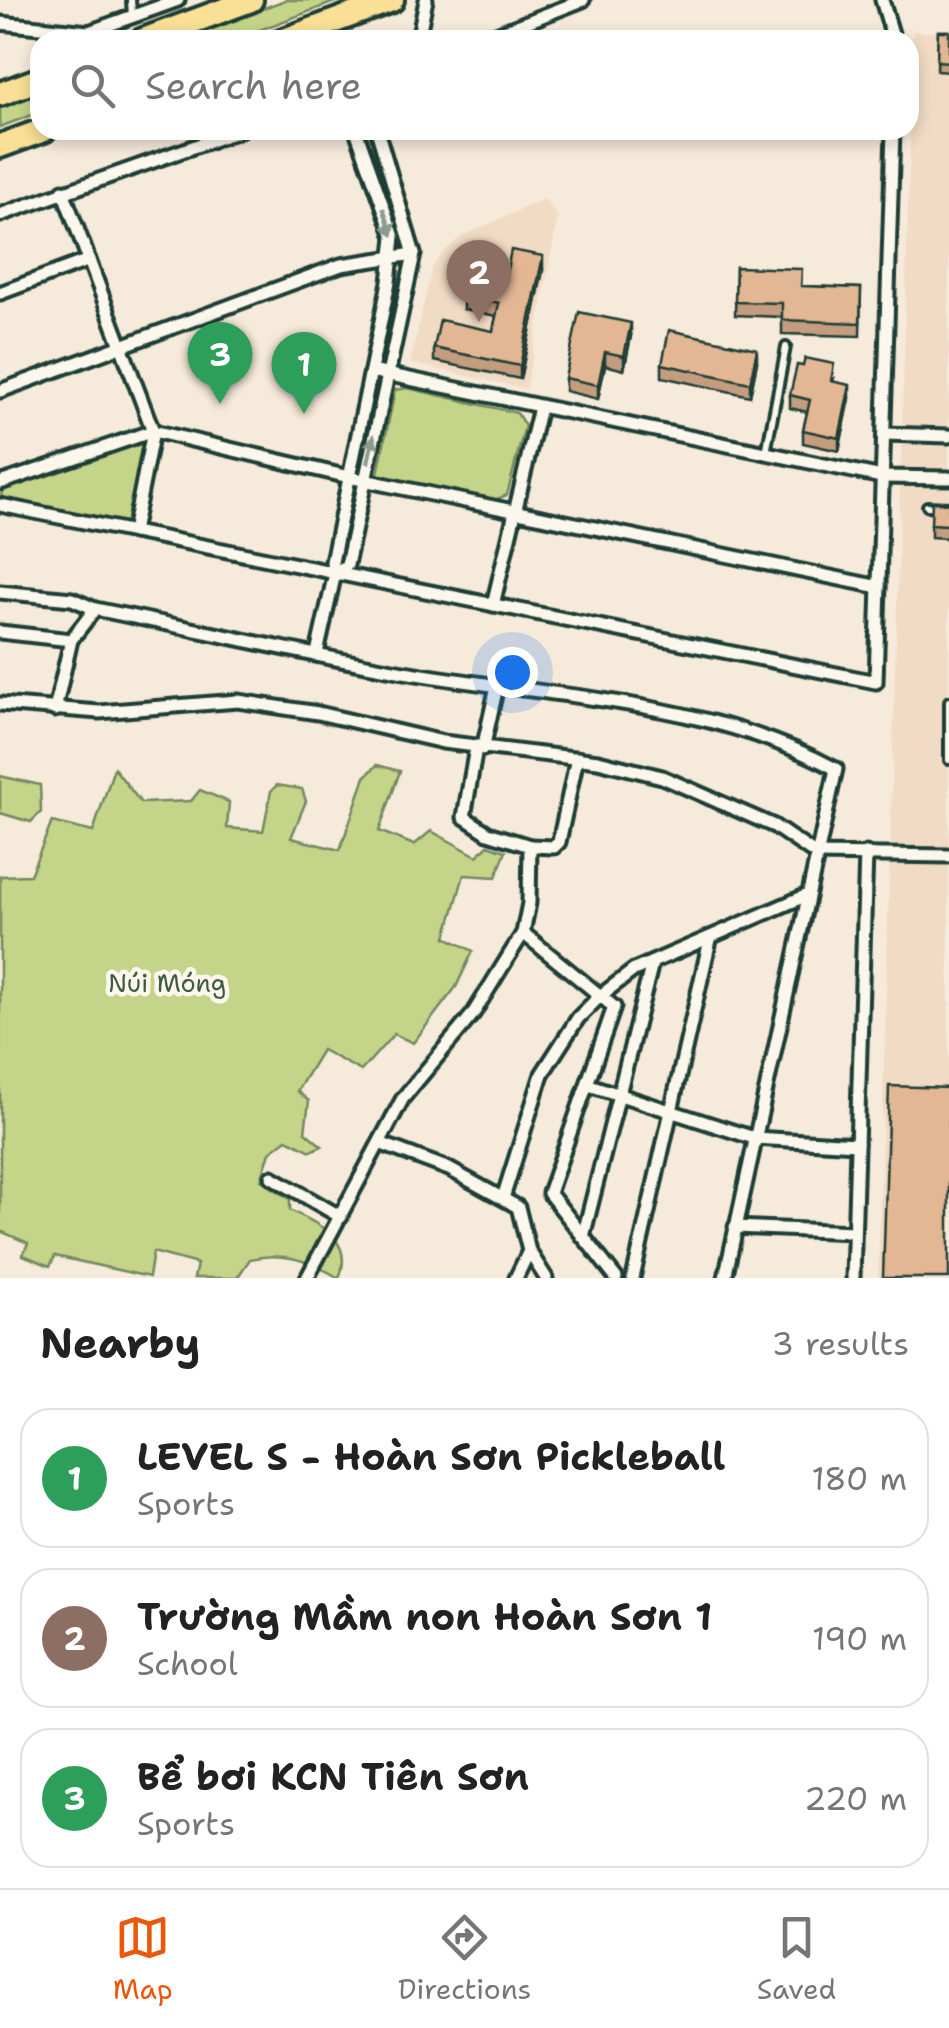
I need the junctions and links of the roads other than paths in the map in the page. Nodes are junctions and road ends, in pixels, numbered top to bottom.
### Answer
1 (131, 0) edge
2 (178, 0) edge
3 (251, 0) edge
4 (392, 0) edge
5 (426, 0) edge
6 (583, 0) edge
7 (882, 0) edge
8 (132, 17) junction
9 (0, 23) edge
10 (69, 30) edge
11 (95, 30) edge
12 (171, 30) edge
13 (311, 30) edge
14 (420, 30) edge
15 (506, 30) edge
16 (891, 30) edge
17 (30, 83) edge
18 (0, 94) edge
19 (30, 135) edge
20 (212, 140) edge
21 (360, 140) edge
22 (379, 140) edge
23 (893, 140) edge
24 (0, 146) edge
25 (63, 191) junction
26 (0, 215) edge
27 (414, 254) junction
28 (392, 256) junction
29 (89, 260) junction
30 (0, 294) edge
31 (121, 346) junction
32 (786, 347) dead end
33 (371, 371) junction
34 (388, 375) junction
35 (0, 391) edge
36 (540, 406) junction
37 (153, 431) junction
38 (884, 434) junction
39 (949, 436) edge
40 (766, 453) junction
41 (349, 477) junction
42 (882, 477) junction
43 (949, 478) edge
44 (365, 480) junction
45 (0, 483) edge
46 (0, 505) edge
47 (927, 506) edge
48 (949, 507) edge
49 (515, 512) junction
50 (133, 532) junction
51 (336, 574) junction
52 (878, 587) junction
53 (0, 592) edge
54 (493, 605) junction
55 (96, 608) junction
56 (0, 632) edge
57 (72, 640) junction
58 (317, 653) junction
59 (497, 686) junction
60 (949, 701) edge
61 (0, 704) edge
62 (55, 710) junction
63 (480, 748) junction
64 (577, 758) junction
65 (949, 760) edge
66 (530, 846) junction
67 (815, 854) junction
68 (866, 854) junction
69 (949, 856) edge
70 (805, 896) junction
71 (523, 933) junction
72 (710, 940) junction
73 (652, 963) junction
74 (600, 996) junction
75 (589, 1086) junction
76 (619, 1095) junction
77 (672, 1112) junction
78 (754, 1138) junction
79 (382, 1144) junction
80 (857, 1144) junction
81 (272, 1177) dead end
82 (504, 1198) junction
83 (341, 1216) junction
84 (736, 1226) junction
85 (854, 1232) junction
86 (584, 1237) junction
87 (529, 1250) junction
88 (307, 1278) edge
89 (516, 1278) edge
90 (546, 1278) edge
91 (616, 1278) edge
92 (633, 1278) edge
93 (724, 1278) edge
94 (853, 1278) edge

1 - 8 lane
2 - 8 street
3 - 12 highway
4 - 13 highway
5 - 14 street
6 - 15 street
7 - 16 street
8 - 11 street
9 - 10 street
17 - 18 highway
19 - 24 highway
20 - 25 street
21 -> 28 street
22 - 27 street
23 - 38 street
25 - 26 street
25 - 29 street
27 - 28 street
27 - 34 street
28 - 31 street
28 - 33 street
29 - 30 street
29 - 31 street
31 - 35 street
31 - 37 street
32 - 40 lane
33 - 34 street
33 - 41 street
34 - 36 street
44 -> 34 street
36 - 40 street
36 - 49 street
37 - 41 street
37 - 45 street
37 - 50 street
38 - 39 street
38 - 42 street
40 - 42 street
41 - 44 street
41 - 51 street
42 - 43 street
42 - 52 street
44 - 49 street
44 - 51 street
46 - 50 street
47 - 48 lane
49 - 52 street
49 - 54 street
50 - 51 street
51 - 54 street
51 - 58 street
52 - 54 street
53 - 55 street
55 - 57 street
55 - 58 street
56 - 57 street
57 - 62 street
58 - 59 street
59 - 63 street
59 - 67 street
60 - 65 lane
61 - 62 street
62 - 63 street
63 - 64 street
63 - 66 street
64 - 66 street
64 - 67 street
66 - 71 street
67 - 68 street
67 - 70 street
68 - 69 street
68 - 80 street
70 - 72 street
70 - 78 street
71 - 74 street
71 - 79 street
72 - 73 street
72 - 77 street
73 - 74 street
73 - 76 street
74 - 75 street
74 - 82 street
75 - 76 street
75 - 86 street
76 - 77 street
76 - 86 street
77 - 78 street
77 - 92 street
78 - 80 street
78 - 84 street
79 - 82 street
79 - 83 street
80 - 85 street
81 - 83 street
82 - 87 street
83 - 88 street
84 - 85 street
84 - 93 street
85 - 94 street
86 - 91 street
87 - 89 street
87 - 90 street

